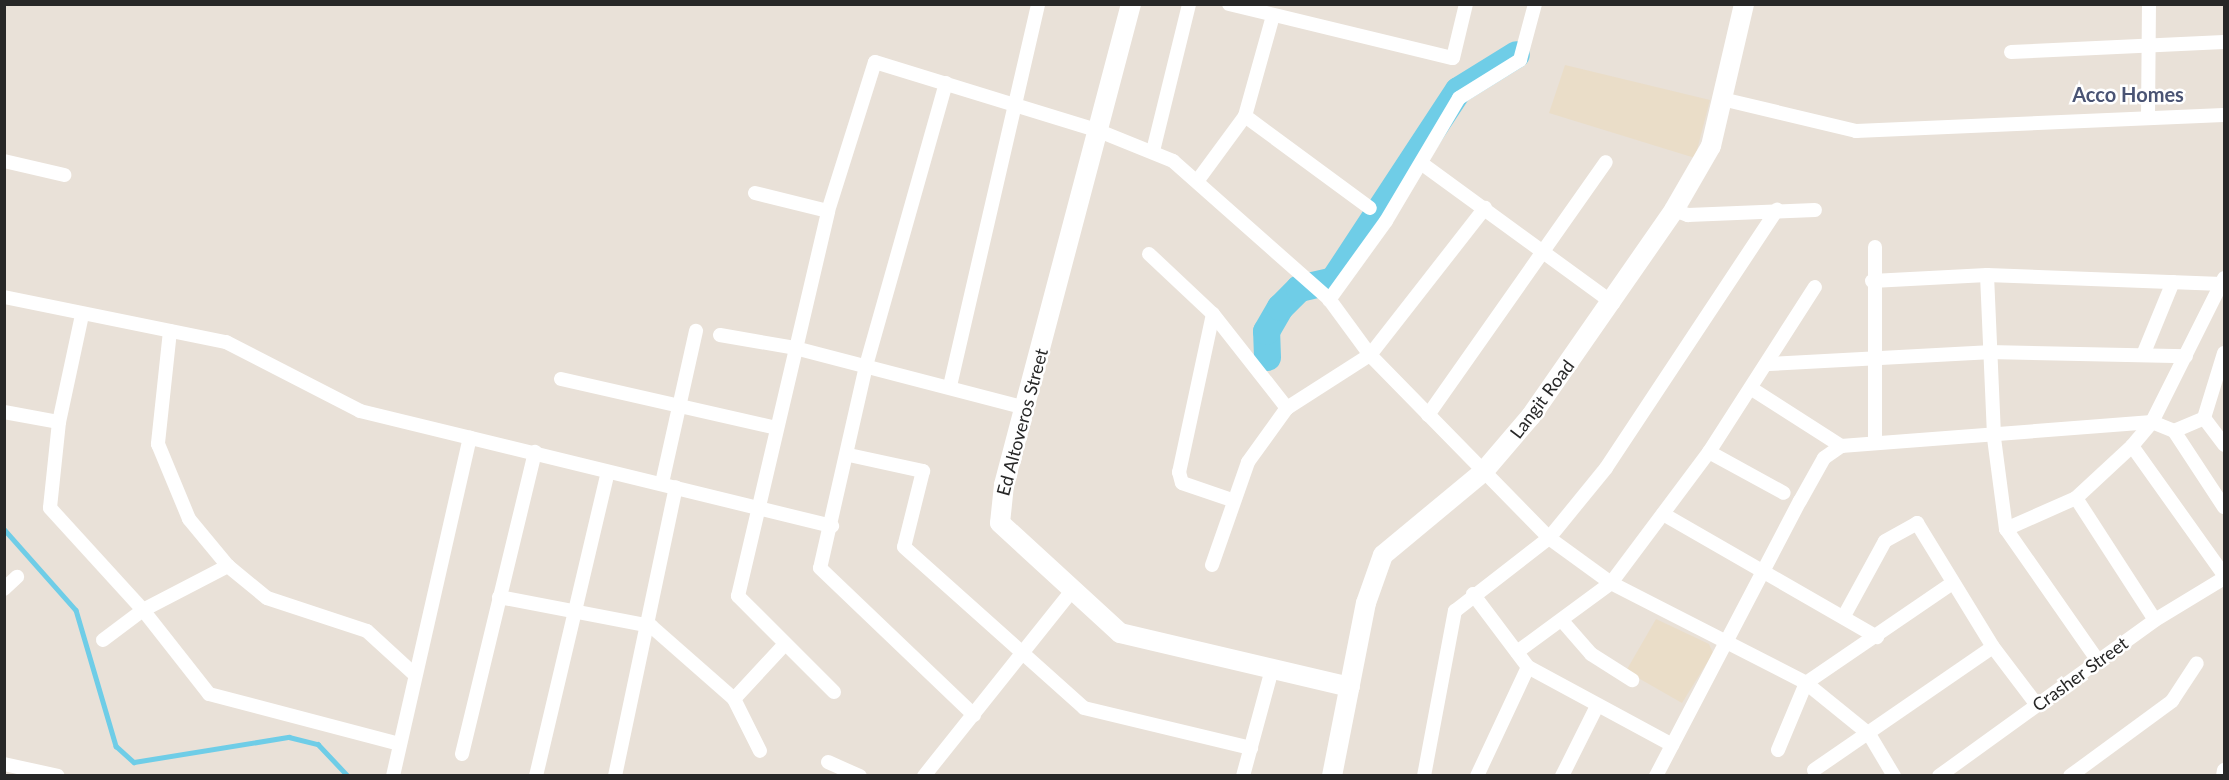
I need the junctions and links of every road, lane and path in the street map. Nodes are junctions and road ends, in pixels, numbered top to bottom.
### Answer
1 (1038, 4) edge
2 (1131, 4) edge
3 (1189, 4) edge
4 (1229, 4) edge
5 (1466, 4) edge
6 (1534, 4) edge
7 (1744, 4) edge
8 (2149, 4) edge
9 (1272, 16) junction
10 (2224, 42) edge
11 (2147, 46) junction
12 (2011, 52) dead end
13 (946, 83) junction
14 (1722, 99) junction
15 (1012, 105) junction
16 (2224, 115) edge
17 (1245, 116) junction
18 (2148, 117) junction
19 (1099, 131) junction
20 (1153, 151) junction
21 (4, 161) edge
22 (1606, 162) dead end
23 (1421, 163) junction
24 (64, 175) dead end
25 (1198, 180) junction
26 (755, 193) dead end
27 (1370, 208) dead end
28 (1485, 208) junction
29 (1674, 210) junction
30 (1778, 210) junction
31 (1815, 210) dead end
32 (828, 211) junction
33 (1875, 247) dead end
34 (1149, 254) dead end
35 (1546, 254) junction
36 (1987, 275) junction
37 (2223, 280) edge
38 (1872, 281) junction
39 (2173, 282) junction
40 (1815, 287) dead end
41 (4, 297) edge
42 (1329, 299) junction
43 (1613, 303) junction
44 (1214, 314) junction
45 (82, 315) junction
46 (696, 331) dead end
47 (170, 332) junction
48 (720, 335) dead end
49 (795, 348) junction
50 (1988, 352) junction
51 (2224, 354) edge
52 (1370, 355) junction
53 (2143, 355) junction
54 (2186, 356) junction
55 (1871, 359) junction
56 (1769, 364) junction
57 (866, 366) junction
58 (561, 380) dead end
59 (950, 386) junction
60 (1752, 389) junction
61 (678, 404) junction
62 (1026, 408) junction
63 (1287, 408) junction
64 (4, 412) edge
65 (1428, 415) junction
66 (2204, 418) junction
67 (59, 422) junction
68 (2152, 422) junction
69 (777, 428) junction
70 (2174, 431) junction
71 (470, 438) junction
72 (1994, 438) junction
73 (1875, 443) junction
74 (2224, 445) edge
75 (1841, 446) junction
76 (2132, 446) junction
77 (535, 452) junction
78 (1709, 452) junction
79 (849, 455) junction
80 (1484, 471) junction
81 (608, 472) junction
82 (669, 485) junction
83 (1784, 492) dead end
84 (2076, 498) junction
85 (1232, 500) junction
86 (756, 506) junction
87 (2224, 507) edge
88 (1663, 514) junction
89 (832, 526) junction
90 (2006, 529) junction
91 (1549, 538) junction
92 (1212, 565) dead end
93 (228, 566) junction
94 (1763, 570) junction
95 (2224, 576) edge
96 (17, 577) dead end
97 (1611, 583) junction
98 (1951, 584) junction
99 (4, 589) edge
100 (1071, 592) junction
101 (1473, 594) junction
102 (499, 597) junction
103 (143, 610) junction
104 (575, 613) junction
105 (1844, 616) junction
106 (2155, 620) junction
107 (1564, 622) junction
108 (651, 626) junction
109 (1877, 637) junction
110 (103, 640) dead end
111 (785, 644) junction
112 (1725, 644) junction
113 (1993, 647) junction
114 (1517, 651) junction
115 (1020, 656) junction
116 (2098, 662) junction
117 (2198, 663) dead end
118 (1528, 667) junction
119 (1272, 669) junction
120 (413, 673) junction
121 (1632, 680) dead end
122 (1806, 683) junction
123 (1350, 687) junction
124 (834, 692) dead end
125 (734, 699) junction
126 (2037, 705) junction
127 (1597, 706) junction
128 (974, 715) junction
129 (1869, 734) junction
130 (400, 744) junction
131 (1672, 745) junction
132 (1251, 748) junction
133 (1778, 750) dead end
134 (760, 751) dead end
135 (462, 754) dead end
136 (828, 762) dead end
137 (4, 764) edge
138 (1814, 770) dead end
139 (2224, 770) edge
140 (58, 776) edge
141 (393, 776) edge
142 (536, 776) edge
143 (615, 776) edge
144 (860, 776) edge
145 (924, 776) edge
146 (1243, 776) edge
147 (1332, 776) edge
148 (1424, 776) edge
149 (1477, 776) edge
150 (1563, 776) edge
151 (1656, 776) edge
152 (1894, 776) edge
153 (1939, 776) edge
154 (2070, 776) edge
155 (2223, 776) edge

1 - 15 street
2 - 19 street, Ed Altoveros Street
3 - 20 street
4 - 9 street
5 - 9 street
6 - 23 street
7 - 14 street, Langit Road
8 - 11 street
9 - 17 street
10 - 11 street
11 - 12 street
11 - 18 street
13 - 15 street
13 - 32 street
13 - 57 street
14 - 18 street
14 - 29 street, Langit Road
15 - 19 street
15 - 59 street
16 - 18 street
17 - 25 street
17 - 27 street
19 - 20 street
19 - 62 street, Ed Altoveros Street
20 - 25 street
21 - 24 street
22 - 35 street
23 - 28 street
23 - 42 street
25 - 42 street
26 - 32 street
28 - 35 street
28 - 52 street
29 - 30 street
29 - 43 street, Langit Road
30 - 31 street
30 - 91 street
32 - 49 street
33 - 38 street
34 - 44 street
35 - 43 street
35 - 65 street
36 - 38 street
36 - 39 street
36 - 50 street
37 - 39 street
37 - 54 street
38 - 55 street
39 - 53 street
40 - 56 street
41 - 45 street
42 - 52 street
43 - 80 street, Langit Road
44 - 63 street
44 - 85 street
45 - 47 street
45 - 67 street
46 - 61 street
47 - 71 street
47 - 93 street
48 - 49 street
49 - 57 street
49 - 69 street
50 - 53 street
50 - 55 street
50 - 72 street
51 - 66 street
52 - 63 street
52 - 65 street
53 - 54 street
54 - 68 street
55 - 56 street
55 - 73 street
56 - 60 street
57 - 59 street
57 - 79 street
58 - 61 street
59 - 62 street
60 - 75 street
60 - 78 street
61 - 69 street
61 - 82 street
62 - 100 street, Ed Altoveros Street
63 - 85 street
64 - 67 street
65 - 80 street
66 - 70 street
66 - 74 street
67 - 103 street
68 - 70 street
68 - 72 street
68 - 76 street
69 - 86 street
70 - 87 street
71 - 77 street
71 - 120 street
72 - 73 street
72 - 90 street
73 - 75 street
75 - 94 street
76 - 84 street
76 - 95 street
77 - 81 street
77 - 102 street
78 - 83 street
78 - 88 street
79 - 89 street
79 - 115 street
80 - 91 street
80 - 123 street, Langit Road
81 - 82 street
81 - 104 street
82 - 86 street
82 - 108 street
84 - 90 street
84 - 106 street
85 - 92 street
86 - 89 street
86 - 111 street
88 - 94 street
88 - 97 street
89 - 128 street
90 - 116 street
91 - 97 street
91 - 101 street
93 - 103 street
93 - 120 street
94 - 105 street
94 - 112 street
95 - 106 street, Crasher Street
96 - 99 street
97 - 107 street
97 - 112 street
98 - 105 street
98 - 109 street
98 - 113 street
100 - 115 street
100 - 119 street, Ed Altoveros Street
101 - 114 street
101 - 148 street
102 - 104 street
102 - 135 street
103 - 110 street
103 - 130 street
104 - 108 street
104 - 142 street
105 - 109 street
106 - 116 street, Crasher Street
107 - 114 street
107 - 121 street
108 - 125 street
108 - 143 street
109 - 122 street
111 - 124 street
111 - 125 street
112 - 122 street
112 - 131 street
113 - 126 street
113 - 129 street
114 - 118 street
115 - 128 street
115 - 132 street
116 - 126 street, Crasher Street
117 - 154 street
118 - 127 street
118 - 149 street
119 - 123 street, Ed Altoveros Street
119 - 132 street
120 - 130 street
122 - 129 street
122 - 133 street
123 - 147 street, Langit Road
125 - 134 street
126 - 153 street, Crasher Street
127 - 131 street
127 - 150 street
128 - 145 street
129 - 138 street
129 - 152 street
130 - 141 street
131 - 151 street
132 - 146 street
136 - 144 street
137 - 140 street
139 - 155 street

